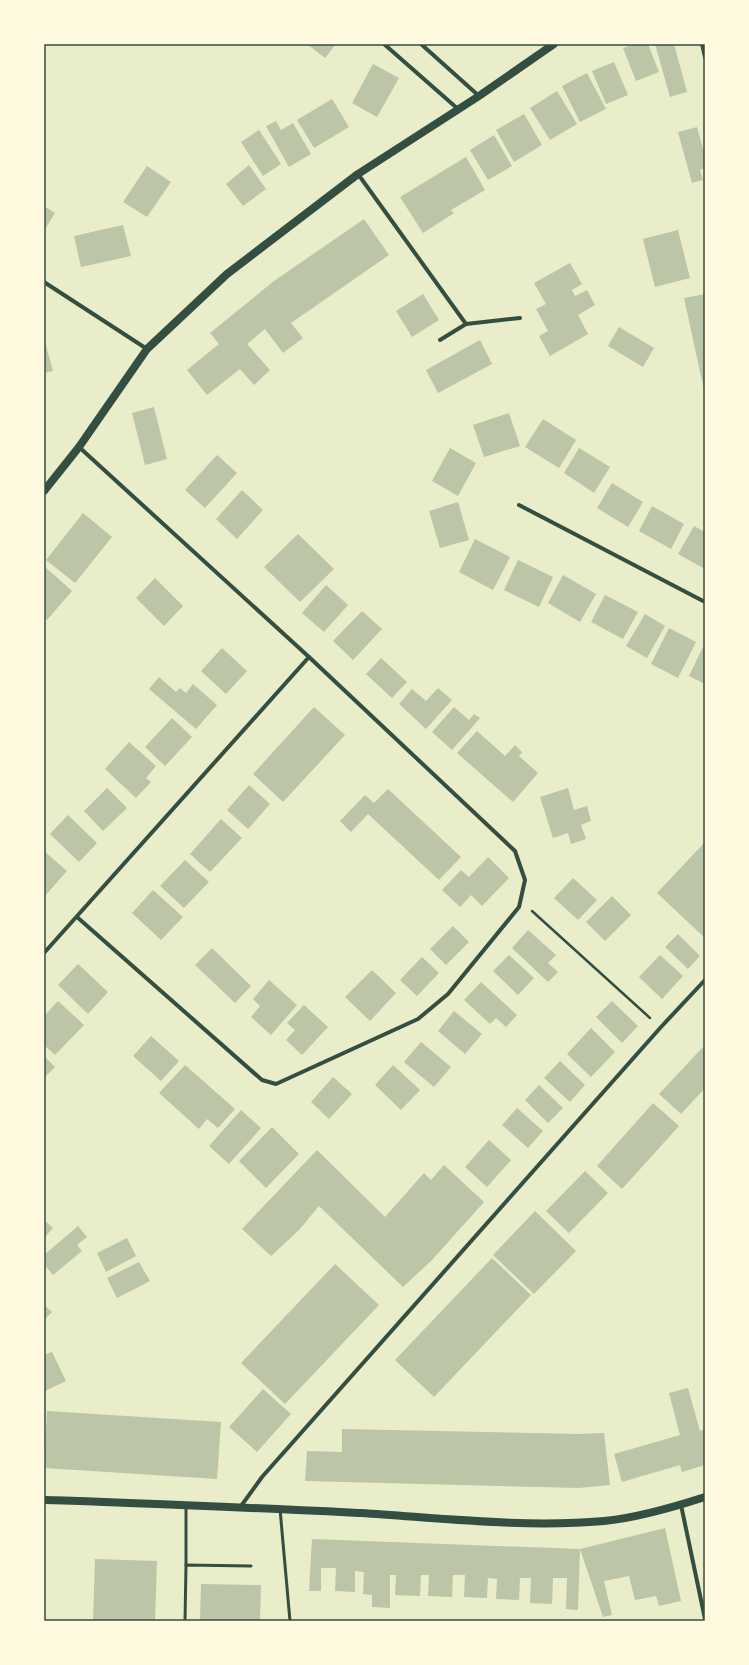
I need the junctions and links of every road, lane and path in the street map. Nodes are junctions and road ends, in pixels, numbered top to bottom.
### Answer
1 (384, 44) edge
2 (421, 44) edge
3 (554, 44) edge
4 (702, 44) edge
5 (705, 56) edge
6 (479, 96) junction
7 (458, 109) junction
8 (358, 174) junction
9 (44, 282) edge
10 (520, 318) dead end
11 (466, 324) junction
12 (440, 340) dead end
13 (147, 350) junction
14 (79, 447) junction
15 (44, 491) edge
16 (519, 505) dead end
17 (705, 602) edge
18 (309, 657) junction
19 (522, 901) junction
20 (78, 917) junction
21 (44, 952) edge
22 (705, 980) edge
23 (661, 1027) junction
24 (705, 1497) edge
25 (44, 1500) edge
26 (186, 1505) junction
27 (681, 1505) junction
28 (242, 1506) junction
29 (280, 1509) junction
30 (186, 1565) junction
31 (251, 1566) dead end
32 (705, 1619) edge
33 (185, 1621) edge
34 (290, 1621) edge

1 - 7 street
2 - 6 street
3 - 6 main road
4 - 5 street
6 - 7 main road
7 - 8 main road
8 - 11 street
8 - 13 main road
9 - 13 street
10 - 11 street
11 - 12 street
13 - 14 main road
14 - 15 main road
14 - 18 street
16 - 17 street
18 - 19 street
18 - 20 street
19 - 20 street
19 - 23 path
20 - 21 street
22 - 23 street
23 - 28 street
24 - 27 main road
25 - 26 main road
26 - 28 main road
26 - 30 lane
27 - 29 main road
27 - 32 street
28 - 29 main road
29 - 34 lane
30 - 31 lane
30 - 33 lane

